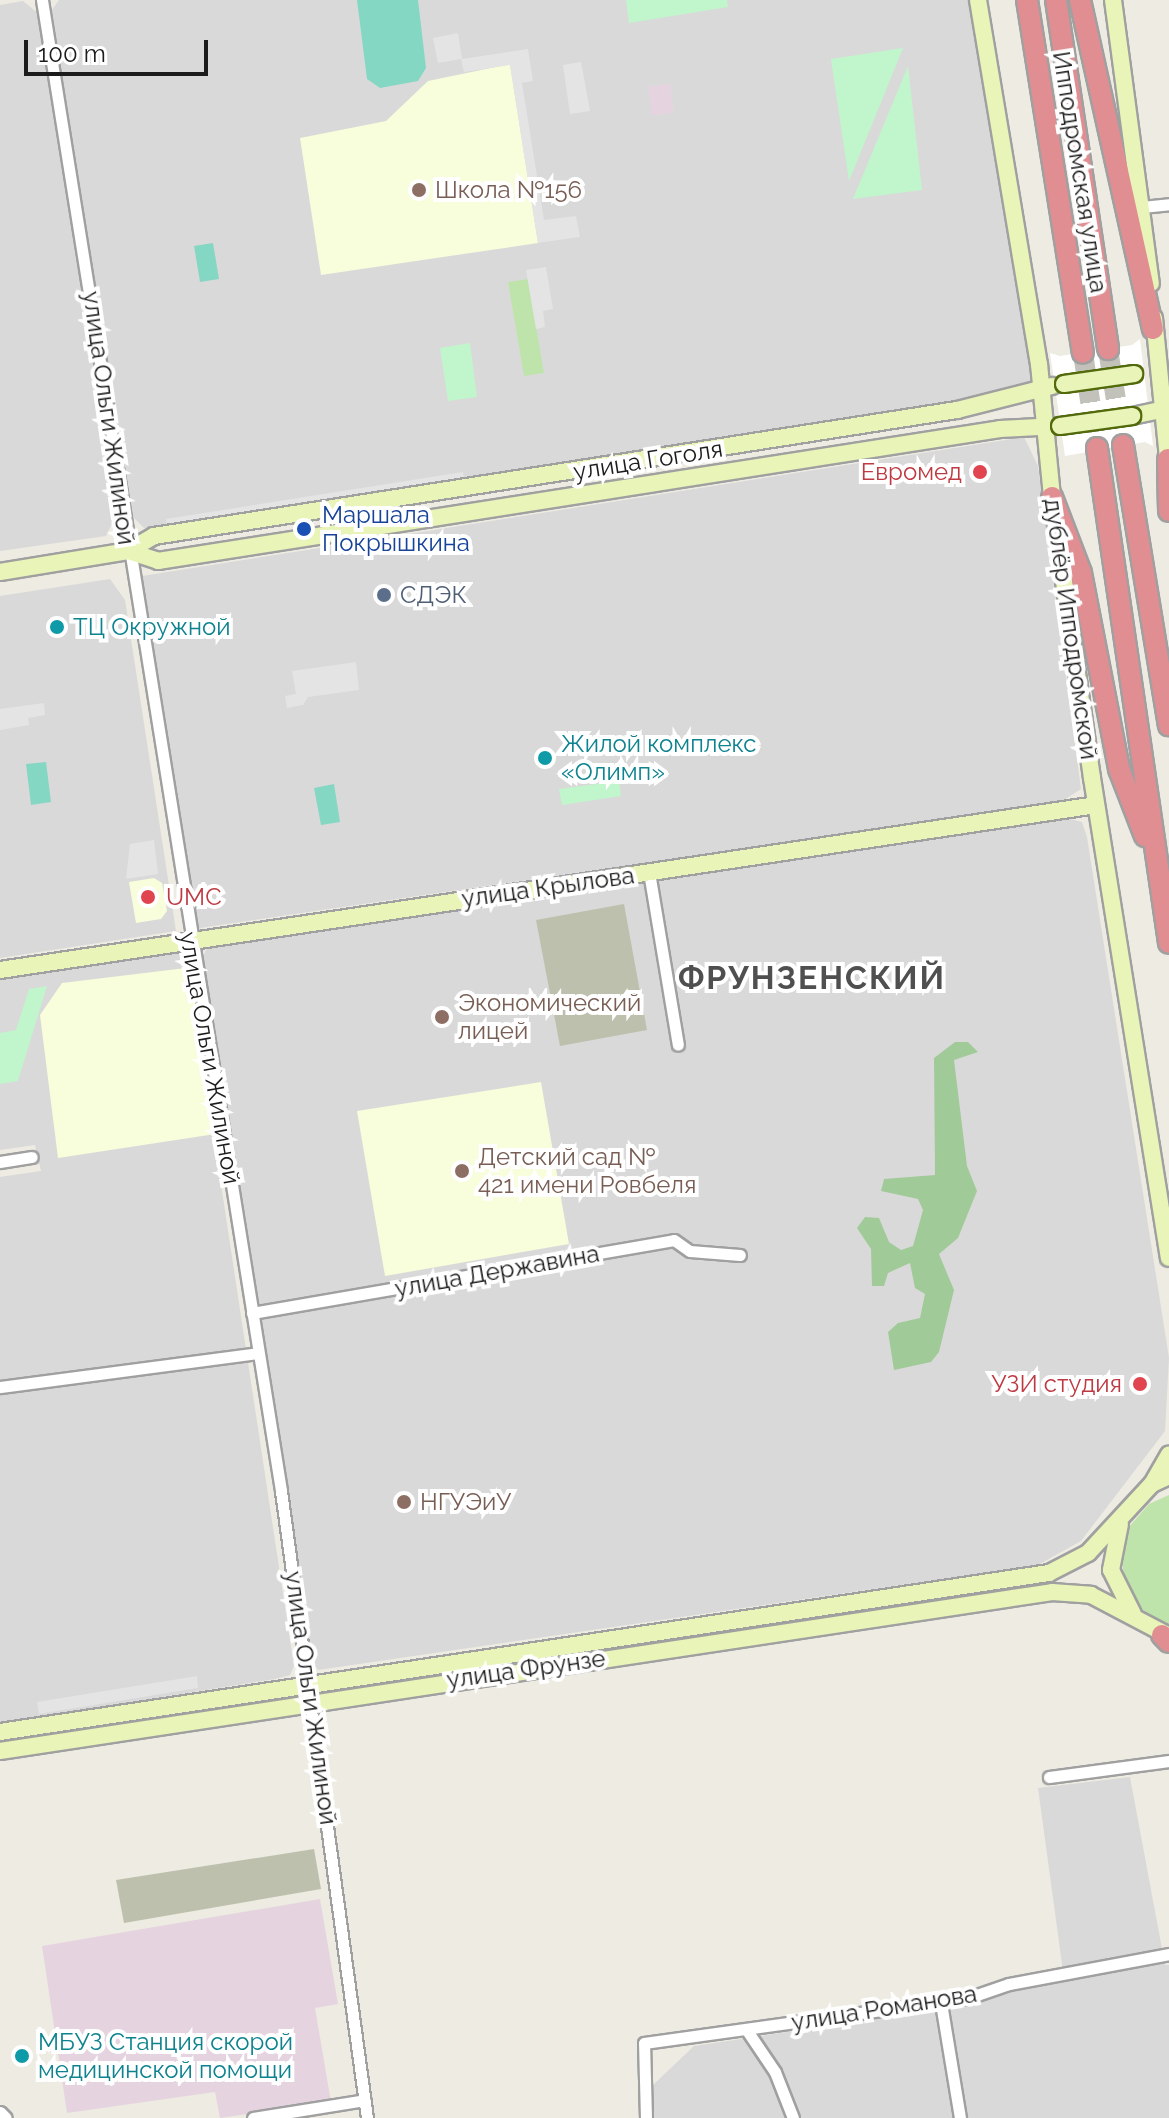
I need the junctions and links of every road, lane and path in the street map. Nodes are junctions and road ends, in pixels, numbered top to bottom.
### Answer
1 (42, 0) edge
2 (978, 0) edge
3 (1027, 0) edge
4 (1056, 0) edge
5 (1080, 0) edge
6 (1113, 0) edge
7 (1169, 204) edge
8 (1142, 207) junction
9 (1154, 338) junction
10 (1108, 349) tunnel mouth
11 (1083, 353) tunnel mouth
12 (1164, 373) edge
13 (1042, 389) junction
14 (1165, 409) edge
15 (1054, 427) junction
16 (1123, 445) tunnel mouth
17 (1097, 448) tunnel mouth
18 (1168, 463) edge
19 (1052, 497) junction
20 (1169, 511) edge
21 (128, 551) junction
22 (0, 572) edge
23 (1169, 725) edge
24 (1096, 805) junction
25 (1158, 868) junction
26 (649, 872) junction
27 (190, 940) junction
28 (1169, 943) edge
29 (0, 970) edge
30 (678, 1045) dead end
31 (32, 1157) dead end
32 (0, 1162) edge
33 (740, 1255) dead end
34 (1169, 1258) edge
35 (252, 1313) junction
36 (258, 1353) junction
37 (0, 1387) edge
38 (1169, 1454) edge
39 (1169, 1476) edge
40 (1152, 1484) junction
41 (1121, 1522) junction
42 (1137, 1620) junction
43 (1167, 1638) edge
44 (310, 1682) junction
45 (312, 1701) junction
46 (0, 1732) edge
47 (0, 1751) edge
48 (1169, 1761) edge
49 (1049, 1777) dead end
50 (1169, 1954) edge
51 (941, 2003) junction
52 (746, 2029) junction
53 (365, 2100) junction
54 (0, 2112) edge
55 (6, 2118) edge
56 (253, 2118) edge
57 (367, 2118) edge
58 (646, 2118) edge
59 (793, 2118) edge
60 (960, 2118) edge

1 - 21 street, улица Ольги Жилиной
2 - 13 main road, дублёр Ипподромской
3 - 11 highway, Ипподромская улица
4 - 10 highway, Ипподромская улица
5 - 9 highway
6 - 8 main road
7 - 8 street
8 - 9 main road
9 - 12 main road
12 - 13 main road, улица Гоголя, bridge
12 - 14 main road
13 - 15 main road, дублёр Ипподромской
13 - 21 main road, улица Гоголя
14 - 15 main road, улица Гоголя, bridge
14 - 18 main road
15 - 19 main road, дублёр Ипподромской
15 - 21 main road, улица Гоголя
16 - 23 highway
17 - 25 highway
18 - 20 highway
19 - 24 main road, дублёр Ипподромской
19 - 25 highway
21 - 22 main road, улица Гоголя
21 - 27 street, улица Ольги Жилиной
24 - 26 main road, улица Крылова
24 - 34 main road, дублёр Ипподромской
25 - 28 highway
26 - 27 main road, улица Крылова
26 - 30 street
27 - 29 main road, улица Крылова
27 - 35 street, улица Ольги Жилиной
31 - 32 street
33 - 35 street, улица Державина
35 - 36 street, улица Ольги Жилиной
36 - 37 street
36 - 44 street, улица Ольги Жилиной
38 - 40 main road
39 - 40 main road
40 - 41 main road, улица Фрунзе
41 - 42 main road
41 - 44 main road, улица Фрунзе
42 - 43 main road, улица Фрунзе
42 - 45 main road, улица Фрунзе
44 - 45 street, улица Ольги Жилиной
44 - 46 main road, улица Фрунзе
45 - 47 main road, улица Фрунзе
45 - 53 street, улица Ольги Жилиной
48 - 49 street
50 - 51 street, улица Романова
51 - 52 street, улица Романова
51 - 60 street
52 - 58 street, улица Романова
52 - 59 street
53 - 56 street
53 - 57 street, улица Ольги Жилиной
54 - 55 street

